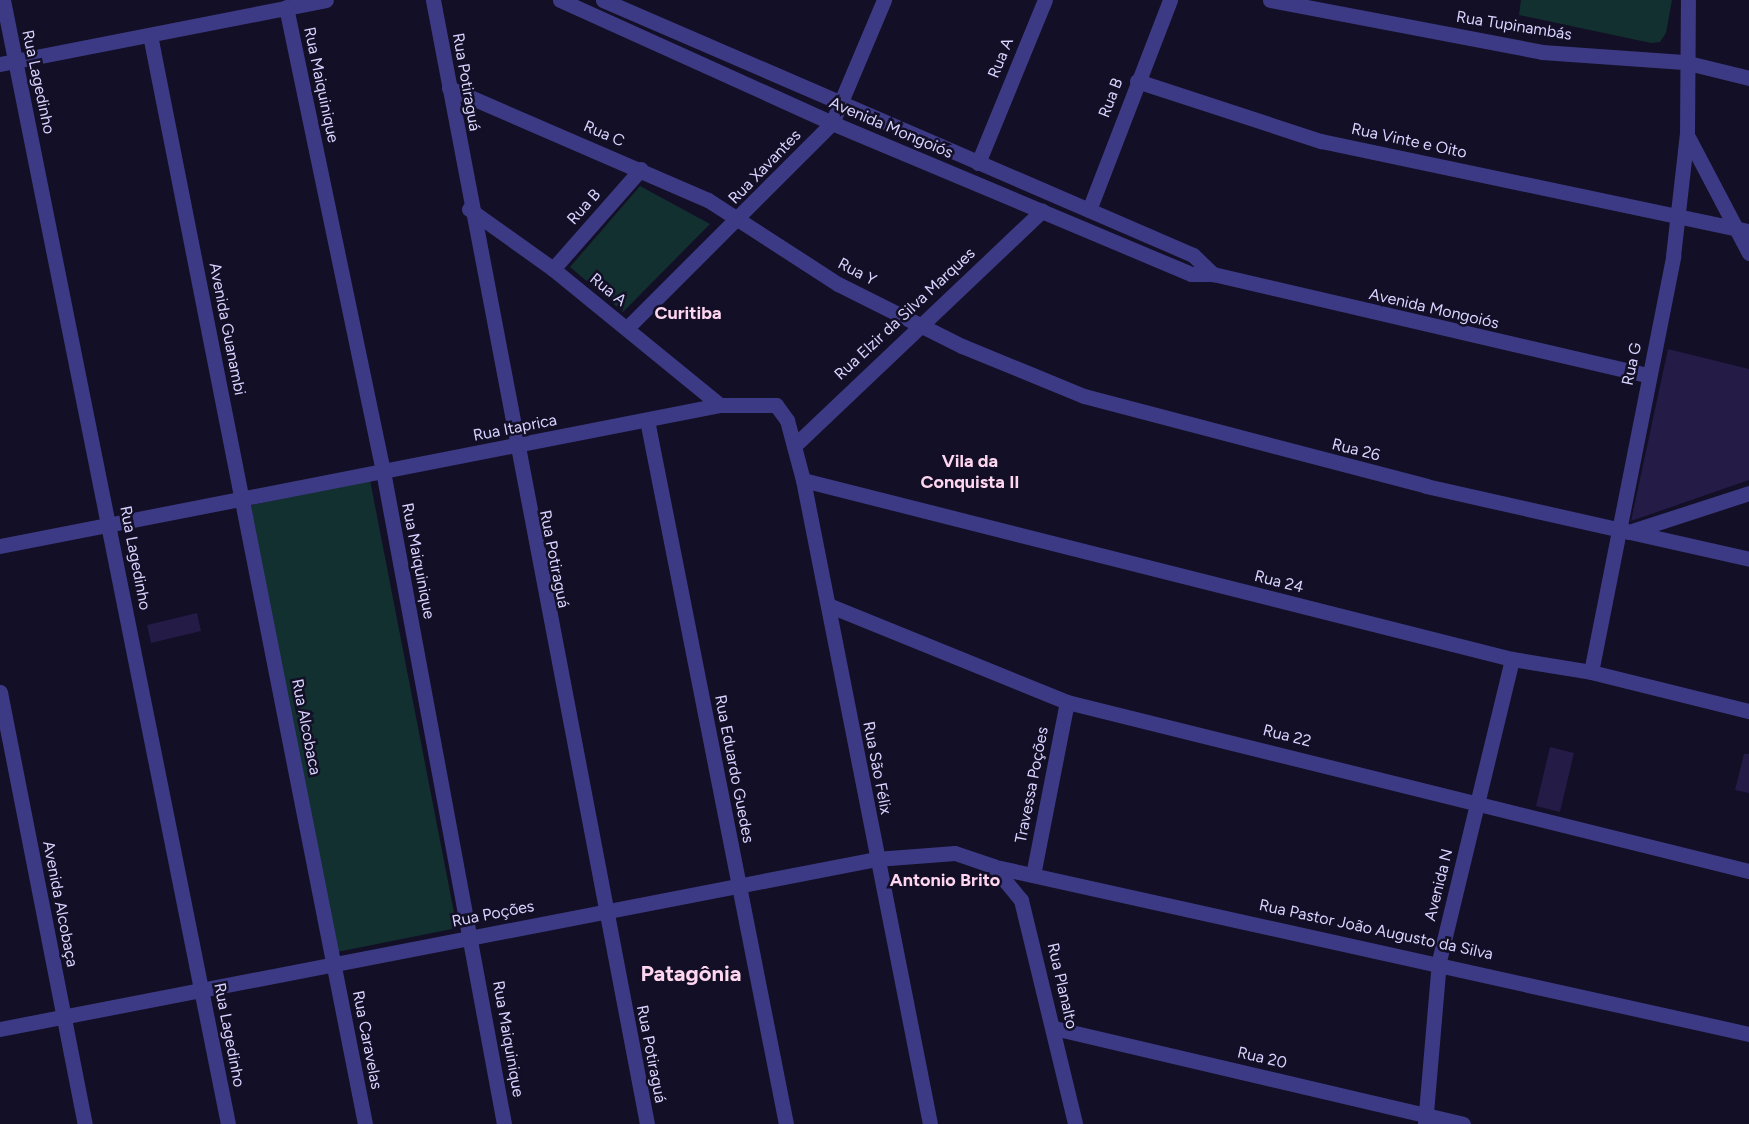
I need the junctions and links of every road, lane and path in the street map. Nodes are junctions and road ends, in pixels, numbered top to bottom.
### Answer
1 (3, 0) edge
2 (326, 0) edge
3 (433, 0) edge
4 (560, 0) edge
5 (603, 0) edge
6 (884, 0) edge
7 (1045, 0) edge
8 (1170, 0) edge
9 (1270, 0) edge
10 (1688, 0) edge
11 (286, 7) junction
12 (150, 34) junction
13 (8, 62) edge
14 (1684, 62) junction
15 (1749, 78) edge
16 (1137, 81) junction
17 (449, 88) junction
18 (841, 105) junction
19 (832, 123) junction
20 (1687, 134) junction
21 (978, 163) junction
22 (641, 169) junction
23 (469, 209) junction
24 (1089, 210) junction
25 (1042, 211) junction
26 (1679, 213) junction
27 (741, 219) junction
28 (1743, 230) edge
29 (1749, 253) edge
30 (553, 269) junction
31 (1213, 274) junction
32 (918, 324) junction
33 (627, 328) junction
34 (962, 346) joint
35 (1647, 375) junction
36 (720, 405) junction
37 (647, 420) junction
38 (787, 420) joint
39 (794, 446) junction
40 (514, 447) junction
41 (383, 471) junction
42 (803, 480) junction
43 (1749, 493) edge
44 (243, 498) junction
45 (111, 525) junction
46 (1623, 532) junction
47 (0, 546) edge
48 (1749, 559) edge
49 (828, 605) junction
50 (1512, 659) junction
51 (1591, 672) junction
52 (0, 692) edge
53 (1067, 702) junction
54 (1749, 711) edge
55 (1478, 801) junction
56 (876, 859) junction
57 (993, 866) junction
58 (1749, 871) edge
59 (1032, 875) junction
60 (739, 888) junction
61 (604, 911) junction
62 (471, 936) junction
63 (1439, 961) junction
64 (334, 963) junction
65 (202, 987) junction
66 (64, 1016) junction
67 (1054, 1028) junction
68 (0, 1029) edge
69 (1749, 1034) edge
70 (1424, 1119) edge
71 (85, 1124) edge
72 (228, 1124) edge
73 (365, 1124) edge
74 (504, 1124) edge
75 (647, 1124) edge
76 (786, 1124) edge
77 (930, 1124) edge
78 (1075, 1124) edge
79 (1462, 1124) edge

1 - 13 street, Rua Lagedinho
2 - 11 street
3 - 17 street, Rua Potiraguá
4 - 19 street, Avenida Mongoiós
5 - 18 street, Avenida Mongoiós
6 - 18 street, Rua Xavantes
7 - 21 street, Rua A
8 - 16 street, Rua B
9 - 14 street, Rua Tupinambás
10 - 14 street, Rua G
11 - 12 street
11 - 41 street, Rua Maiquinique
12 - 13 street
12 - 44 street, Avenida Guanambi
13 - 45 street, Rua Lagedinho
14 - 15 street, Rua Tupinambás
14 - 20 street, Rua G
16 - 24 street, Rua B
16 - 26 street, Rua Vinte e Oito
17 - 22 street, Rua C
17 - 23 street, Rua Potiraguá
18 - 19 street, Rua Xavantes
18 - 21 street, Avenida Mongoiós
19 - 25 street, Avenida Mongoiós
19 - 27 street, Rua Xavantes
20 - 26 street, Rua G
20 - 28 street
21 - 24 street, Avenida Mongoiós
22 - 27 street, Rua C
22 - 30 street, Rua B
23 - 30 street, Rua A
23 - 40 street, Rua Potiraguá
24 - 31 street, Avenida Mongoiós
25 - 31 street, Avenida Mongoiós
25 - 32 street, Rua Elzir da Silva Marques
26 - 28 street, Rua Vinte e Oito
26 - 35 street, Rua G
27 - 32 street, Rua Y
27 - 33 street, Rua Xavantes
28 - 29 street
30 - 33 street, Rua A
31 - 35 street, Avenida Mongoiós
32 - 34 street, Rua Y
32 - 39 street, Rua Elzir da Silva Marques
33 - 36 street, Rua A
34 - 46 street, Rua 26
35 - 46 street, Rua G
36 - 37 street, Rua Itaprica
36 - 38 street, Rua Itaprica
37 - 40 street, Rua Itaprica
37 - 60 street, Rua Eduardo Guedes
38 - 39 street, Rua São Félix
39 - 42 street, Rua São Félix
40 - 41 street, Rua Itaprica
40 - 61 street, Rua Potiraguá
41 - 44 street, Rua Itaprica
41 - 62 street, Rua Maiquinique
42 - 49 street, Rua São Félix
42 - 50 street, Rua 24
43 - 46 street
44 - 45 street
44 - 64 street, Rua Alcobaca
45 - 47 street
45 - 65 street, Rua Lagedinho
46 - 48 street, Rua 26
46 - 51 street, Rua G
49 - 53 street, Rua 22
49 - 56 street, Rua São Félix
50 - 51 street, Rua 24
50 - 55 street, Avenida N
51 - 54 street, Rua 24
52 - 66 street, Avenida Alcobaça
53 - 55 street, Rua 22
53 - 59 street, Travessa Poções
55 - 58 street, Rua 22
55 - 63 street, Avenida N
56 - 57 street, Rua Poções
56 - 60 street, Rua Poções
56 - 77 street, Rua São Félix
57 - 59 street, Rua Pastor João Augusto da Silva
57 - 67 street, Rua Planalto
59 - 63 street, Rua Pastor João Augusto da Silva
60 - 61 street, Rua Poções
60 - 76 street, Rua Eduardo Guedes
61 - 62 street, Rua Poções
61 - 75 street, Rua Potiraguá
62 - 64 street, Rua Poções
62 - 74 street, Rua Maiquinique
63 - 69 street, Rua Pastor João Augusto da Silva
63 - 70 street, Avenida N
64 - 65 street, Rua Poções
64 - 73 street, Rua Caravelas
65 - 66 street, Rua Poções
65 - 72 street, Rua Lagedinho
66 - 68 street, Rua Poções
66 - 71 street, Avenida Alcobaça
67 - 70 street, Rua 20
67 - 78 street, Rua Planalto
70 - 79 street, Rua 20

